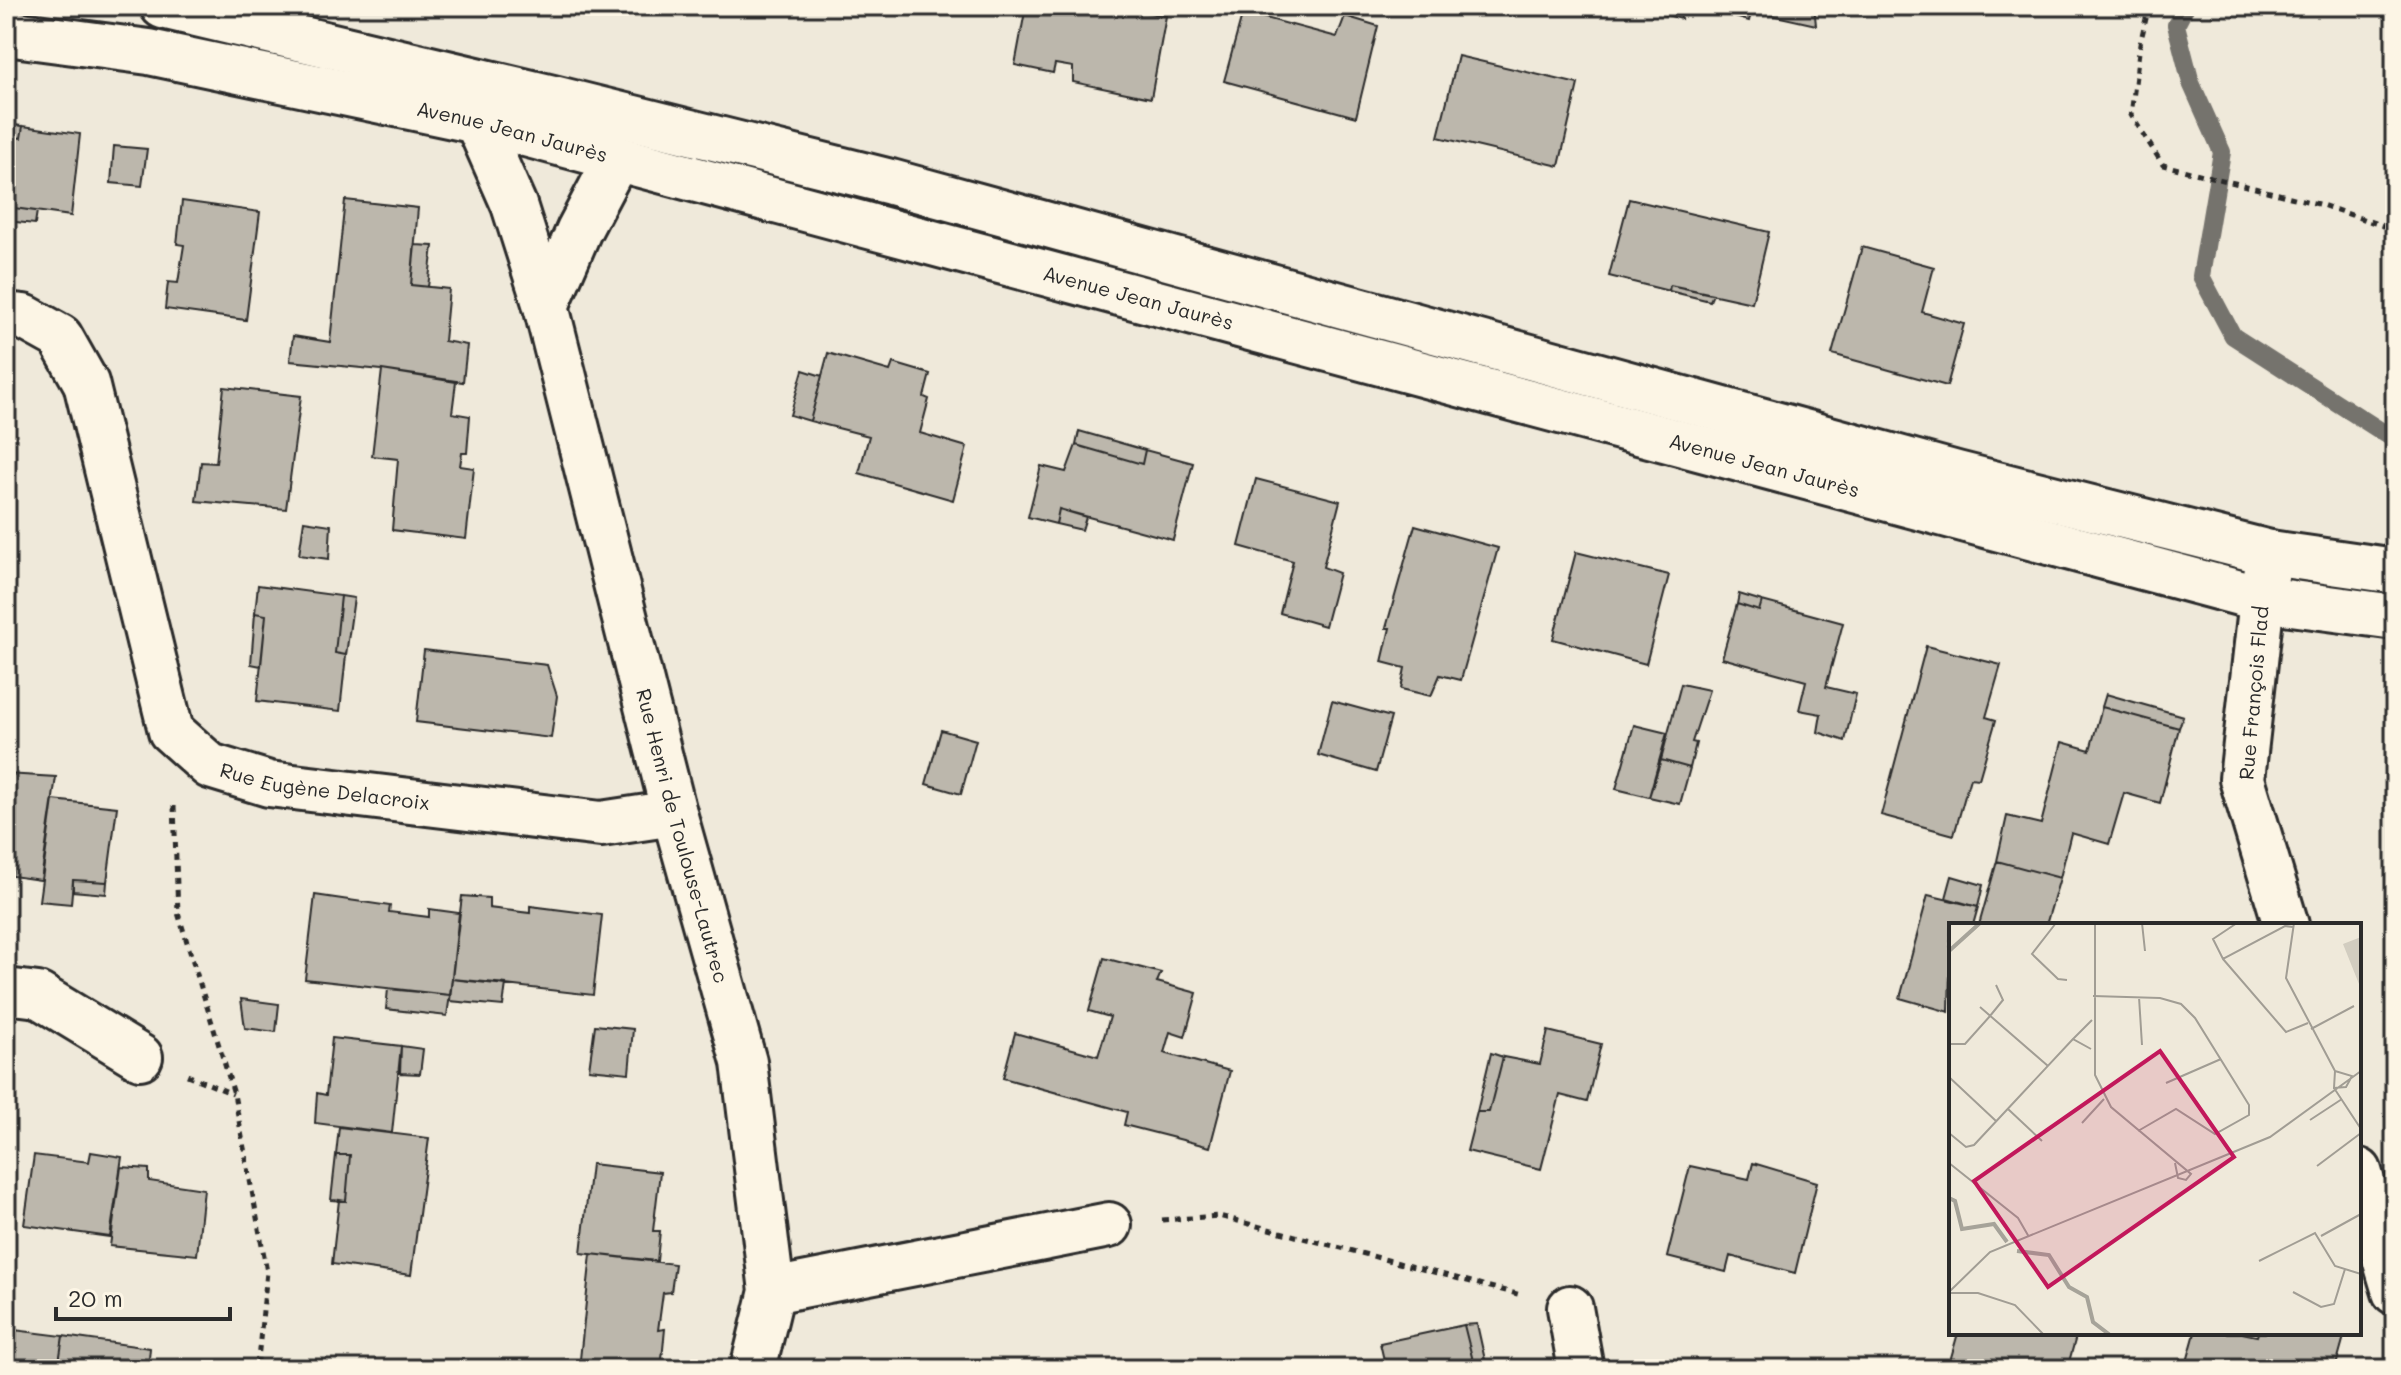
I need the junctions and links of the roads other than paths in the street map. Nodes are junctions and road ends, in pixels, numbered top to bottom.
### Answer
1 (163, 6) edge
2 (6, 33) edge
3 (553, 98) junction
4 (477, 121) junction
5 (616, 160) junction
6 (546, 306) junction
7 (6, 315) edge
8 (2270, 553) junction
9 (2395, 571) edge
10 (2262, 599) junction
11 (2395, 617) edge
12 (674, 813) junction
13 (2285, 923) edge
14 (6, 991) edge
15 (140, 1057) dead end
16 (2361, 1178) edge
17 (1109, 1225) road end
18 (772, 1291) junction
19 (2395, 1292) edge
20 (1570, 1308) road end
21 (753, 1369) edge
22 (1581, 1369) edge

1 - 3 main road
2 - 4 main road, Avenue Jean Jaurès
3 - 4 main road
3 - 5 main road
3 - 8 main road
4 - 5 main road, Avenue Jean Jaurès
4 - 6 main road, Rue Henri de Toulouse-Lautrec
5 - 6 main road
5 - 10 main road, Avenue Jean Jaurès
6 - 12 main road, Rue Henri de Toulouse-Lautrec
7 - 12 main road, Rue Eugène Delacroix
8 - 9 main road
8 - 10 main road, Rue François Flad
10 - 11 main road, Avenue Jean Jaurès
10 - 13 main road, Rue François Flad
12 - 18 main road, Rue Henri de Toulouse-Lautrec
14 - 15 main road
16 - 19 main road
17 - 18 main road
18 - 21 main road, Rue Henri de Toulouse-Lautrec
20 - 22 main road

